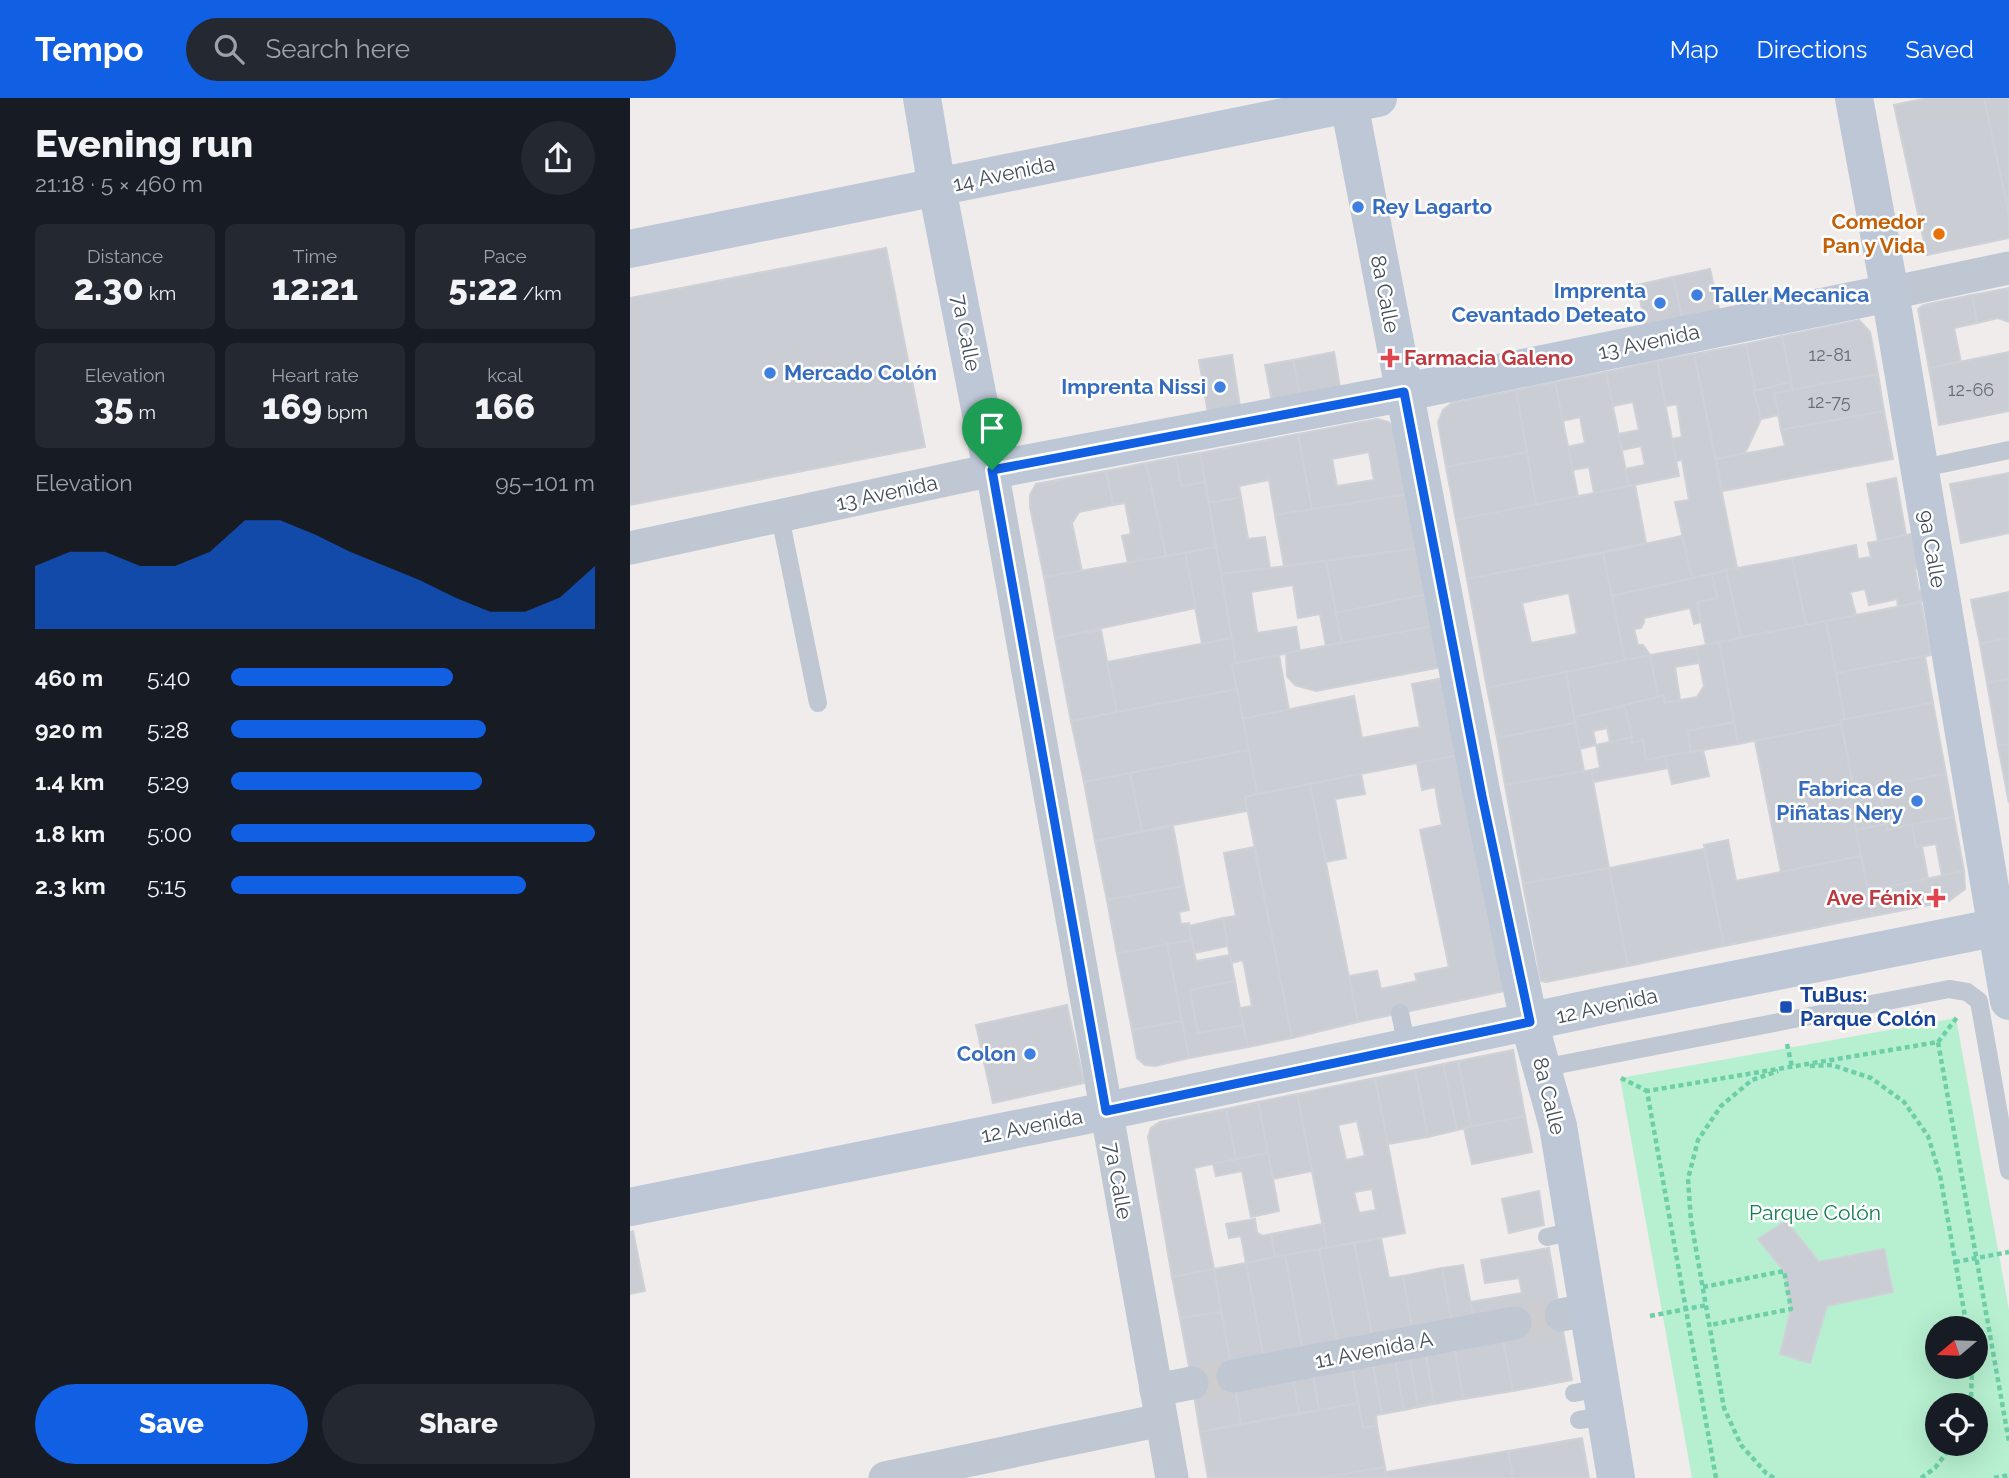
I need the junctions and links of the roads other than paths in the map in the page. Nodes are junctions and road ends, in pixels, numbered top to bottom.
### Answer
1 (922, 98) edge
2 (1854, 98) edge
3 (1358, 100) edge
4 (937, 188) junction
5 (630, 249) edge
6 (2009, 268) edge
7 (1890, 293) junction
8 (1404, 392) junction
9 (2009, 450) edge
10 (1918, 469) junction
11 (992, 470) junction
12 (780, 517) junction
13 (630, 548) edge
14 (818, 703) dead end
15 (2002, 926) edge
16 (2009, 1001) edge
17 (1530, 1022) junction
18 (1542, 1068) junction
19 (1106, 1111) junction
20 (2009, 1171) edge
21 (630, 1207) edge
22 (1515, 1323) tunnel mouth
23 (1233, 1376) tunnel mouth
24 (1192, 1384) tunnel mouth
25 (1159, 1405) junction
26 (885, 1478) edge
27 (1172, 1478) edge
28 (1616, 1478) edge

1 - 4 main road, 7a Calle
2 - 7 main road, 9a Calle
3 - 4 main road, 14 Avenida
3 - 8 main road, 8a Calle
4 - 5 main road, 14 Avenida
4 - 11 main road, 7a Calle
6 - 7 street, 13 Avenida
7 - 8 main road, 13 Avenida
7 - 10 main road, 9a Calle
8 - 11 main road, 13 Avenida
8 - 17 main road, 8a Calle
9 - 10 lane
10 - 15 main road, 9a Calle
11 - 12 street, 13 Avenida
11 - 19 street, 7a Calle
12 - 13 street, 13 Avenida
12 - 14 lane
15 - 16 main road, 9a Calle
15 - 17 main road, 12 Avenida
17 - 18 main road, 8a Calle
17 - 19 main road, 12 Avenida
18 - 20 lane
18 - 28 main road, 8a Calle
19 - 21 main road, 12 Avenida
19 - 25 street, 7a Calle
22 - 23 street, 11 Avenida A
24 - 25 street
25 - 26 street
25 - 27 street, 7a Calle

